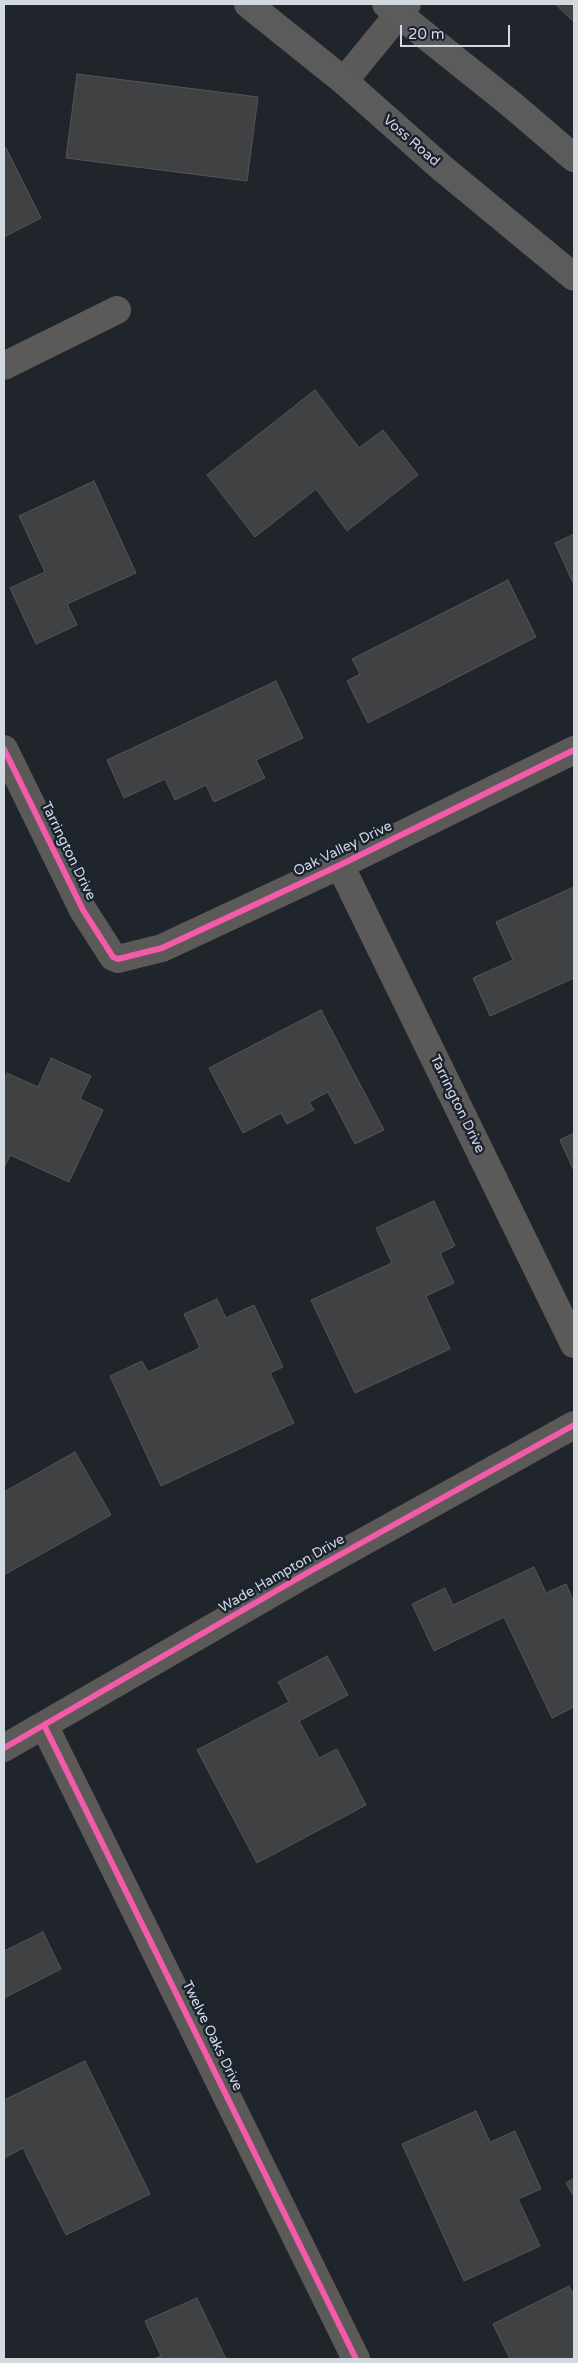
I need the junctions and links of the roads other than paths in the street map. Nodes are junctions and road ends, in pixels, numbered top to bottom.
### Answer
1 (248, 4) edge
2 (398, 7) edge
3 (344, 81) junction
4 (574, 158) edge
5 (574, 277) edge
6 (117, 310) dead end
7 (4, 366) edge
8 (4, 749) edge
9 (574, 750) edge
10 (340, 865) junction
11 (118, 959) joint
12 (574, 1344) edge
13 (574, 1425) edge
14 (44, 1724) junction
15 (4, 1748) edge
16 (356, 2359) edge

1 - 3 main road, Voss Road
2 - 3 street
2 - 4 main road
3 - 5 main road, Voss Road
6 - 7 street
8 - 11 street, Tarrington Drive
9 - 10 street, Oak Valley Drive
10 - 11 street, Oak Valley Drive
10 - 12 street, Tarrington Drive
13 - 14 street, Wade Hampton Drive
14 - 15 street, Wade Hampton Drive
14 - 16 street, Twelve Oaks Drive

